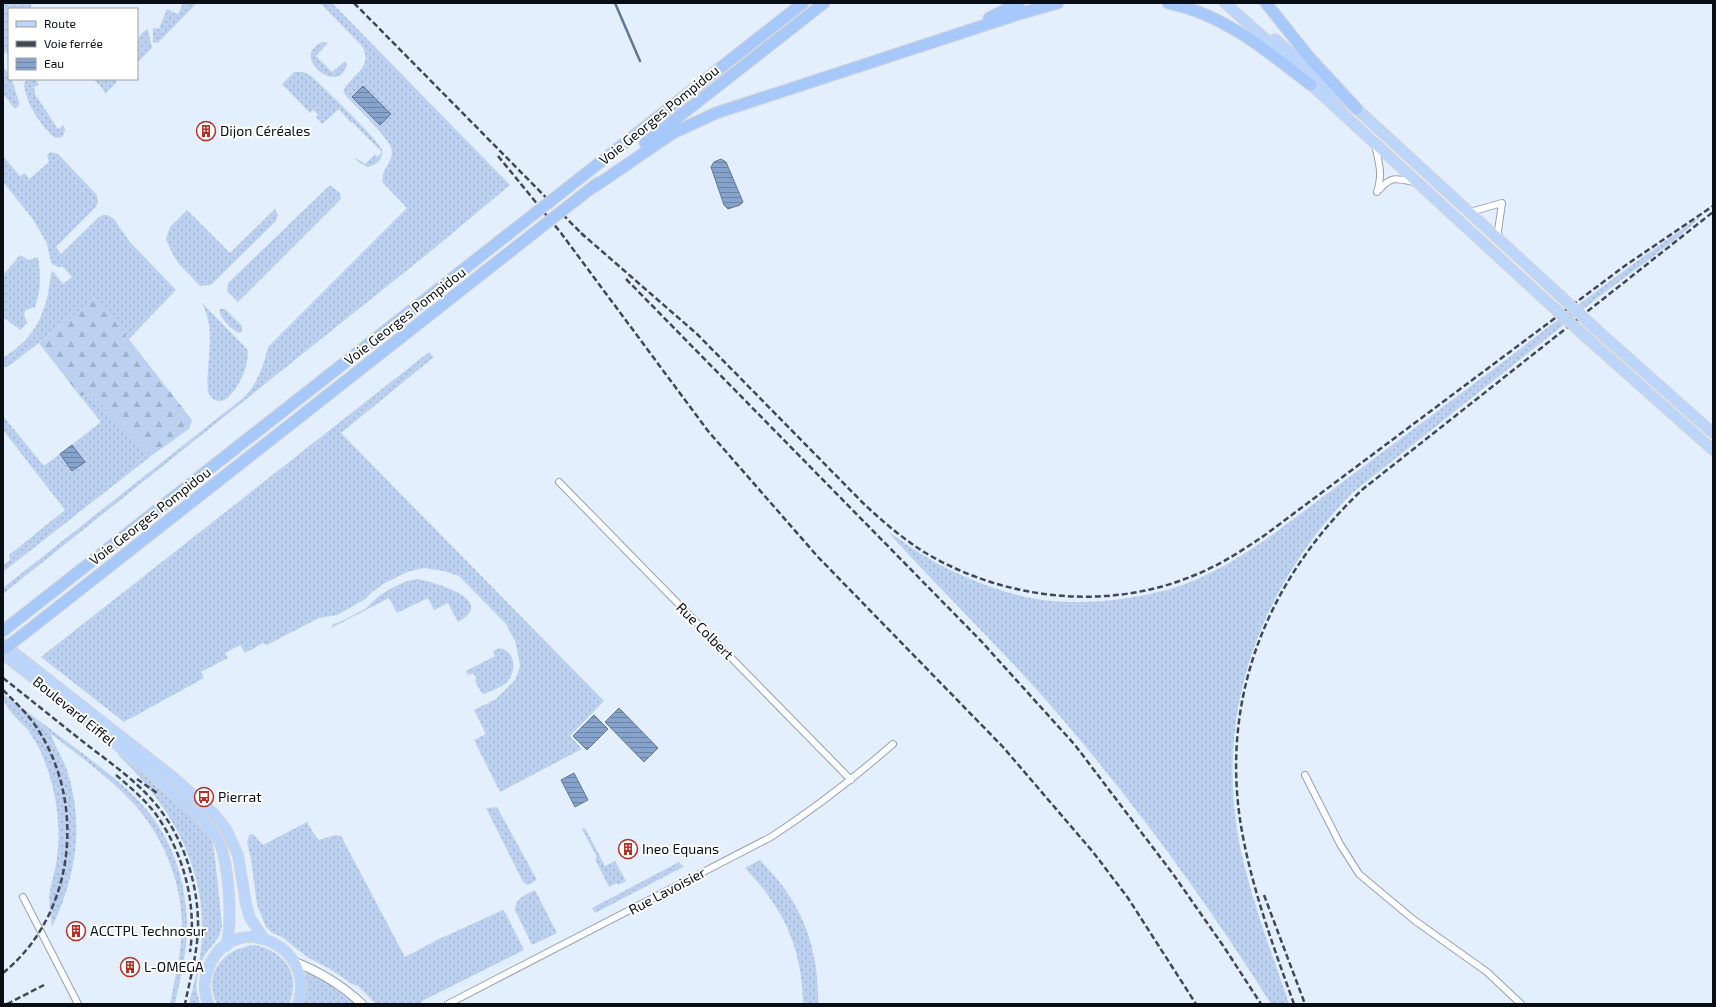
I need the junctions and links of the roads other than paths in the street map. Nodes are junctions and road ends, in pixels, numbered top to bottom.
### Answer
1 (800, 3) edge
2 (803, 3) edge
3 (824, 3) edge
4 (1019, 3) edge
5 (1058, 3) edge
6 (1168, 3) edge
7 (1225, 3) edge
8 (1235, 3) edge
9 (1266, 3) edge
10 (790, 13) junction
11 (946, 38) junction
12 (1312, 85) junction
13 (1357, 109) junction
14 (1374, 141) junction
15 (1419, 183) junction
16 (594, 187) junction
17 (1470, 212) junction
18 (1499, 239) junction
19 (1713, 433) edge
20 (1713, 450) edge
21 (559, 482) dead end
22 (5, 630) edge
23 (3, 644) edge
24 (3, 650) edge
25 (3, 654) edge
26 (893, 744) dead end
27 (1305, 775) dead end
28 (851, 780) junction
29 (23, 897) dead end
30 (264, 939) junction
31 (226, 946) junction
32 (295, 962) junction
33 (78, 1004) edge
34 (208, 1004) edge
35 (298, 1004) edge
36 (362, 1004) edge
37 (448, 1004) edge
38 (1521, 1004) edge

1 - 10 highway
2 - 10 highway, Voie Georges Pompidou
3 - 16 highway, Voie Georges Pompidou
4 - 11 highway
5 - 11 highway
6 - 12 highway
7 - 12 main road
8 - 13 main road
9 - 13 highway
10 - 22 highway, Voie Georges Pompidou, bridge
11 - 16 highway
12 - 14 main road
13 - 17 main road
14 - 15 main road
14 - 15 street
15 - 20 main road, bridge
16 - 24 highway, Voie Georges Pompidou, bridge
17 - 18 main road
17 - 18 street
18 - 19 main road, bridge
21 - 28 street, Rue Colbert
23 - 30 main road
25 - 31 main road, Boulevard Eiffel
26 - 28 street, Rue Lavoisier
27 - 38 street
28 - 37 street, Rue Lavoisier
29 - 33 street
30 - 31 main road
30 - 32 main road
31 - 34 main road
32 - 35 main road
32 - 36 street

